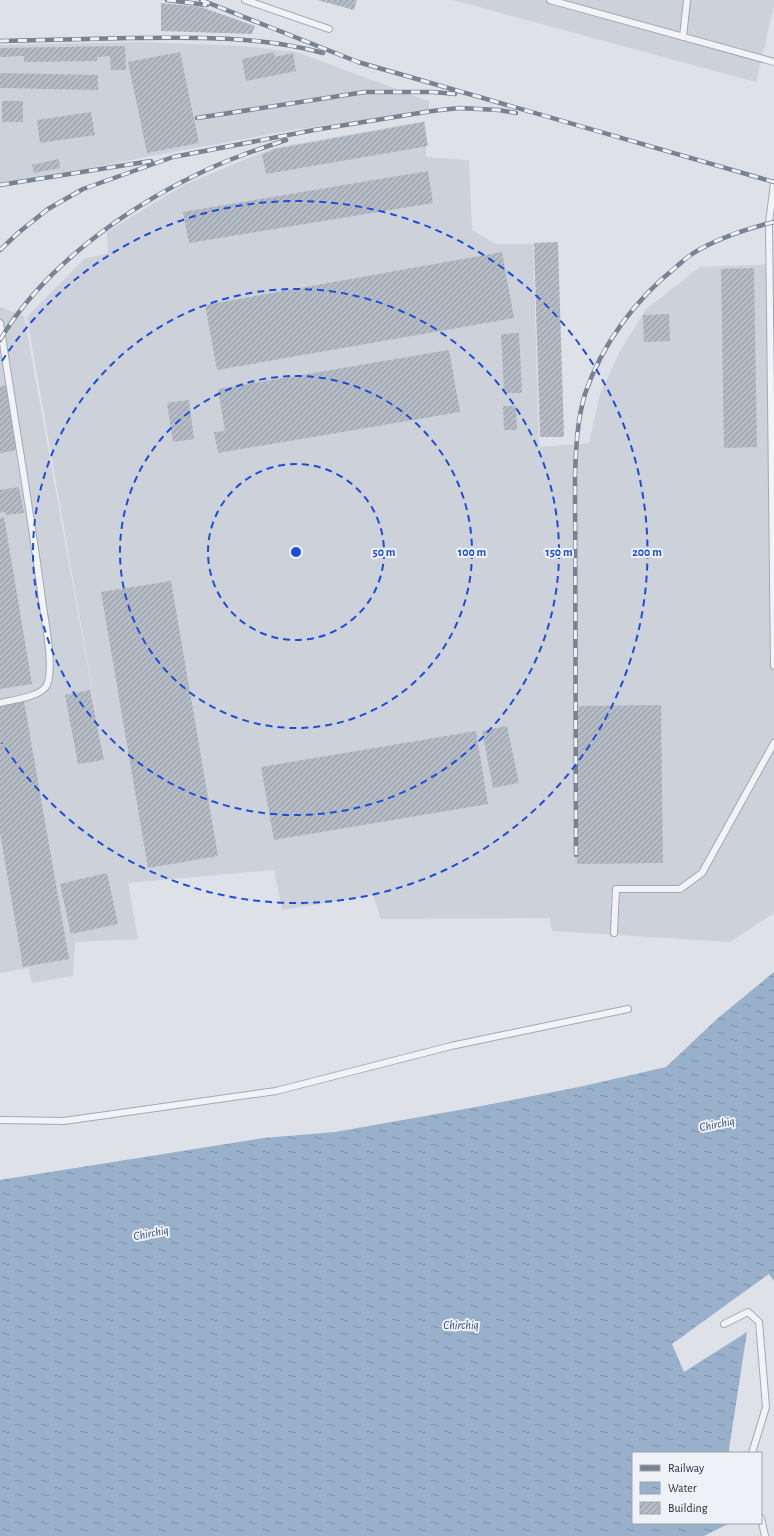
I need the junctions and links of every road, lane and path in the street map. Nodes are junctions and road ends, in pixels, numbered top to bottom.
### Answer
1 (245, 0) edge
2 (550, 0) edge
3 (687, 0) edge
4 (329, 29) dead end
5 (683, 37) junction
6 (774, 62) edge
7 (774, 183) edge
8 (0, 323) edge
9 (774, 666) edge
10 (0, 703) edge
11 (774, 742) edge
12 (614, 932) dead end
13 (628, 1009) dead end
14 (0, 1120) edge
15 (724, 1324) dead end
16 (752, 1452) edge
17 (762, 1522) edge
18 (765, 1536) edge

1 - 4 lane
2 - 5 lane
3 - 5 lane
5 - 6 lane
7 - 9 lane
8 - 10 lane
11 - 12 lane
13 - 14 lane
15 - 16 lane
17 - 18 lane

